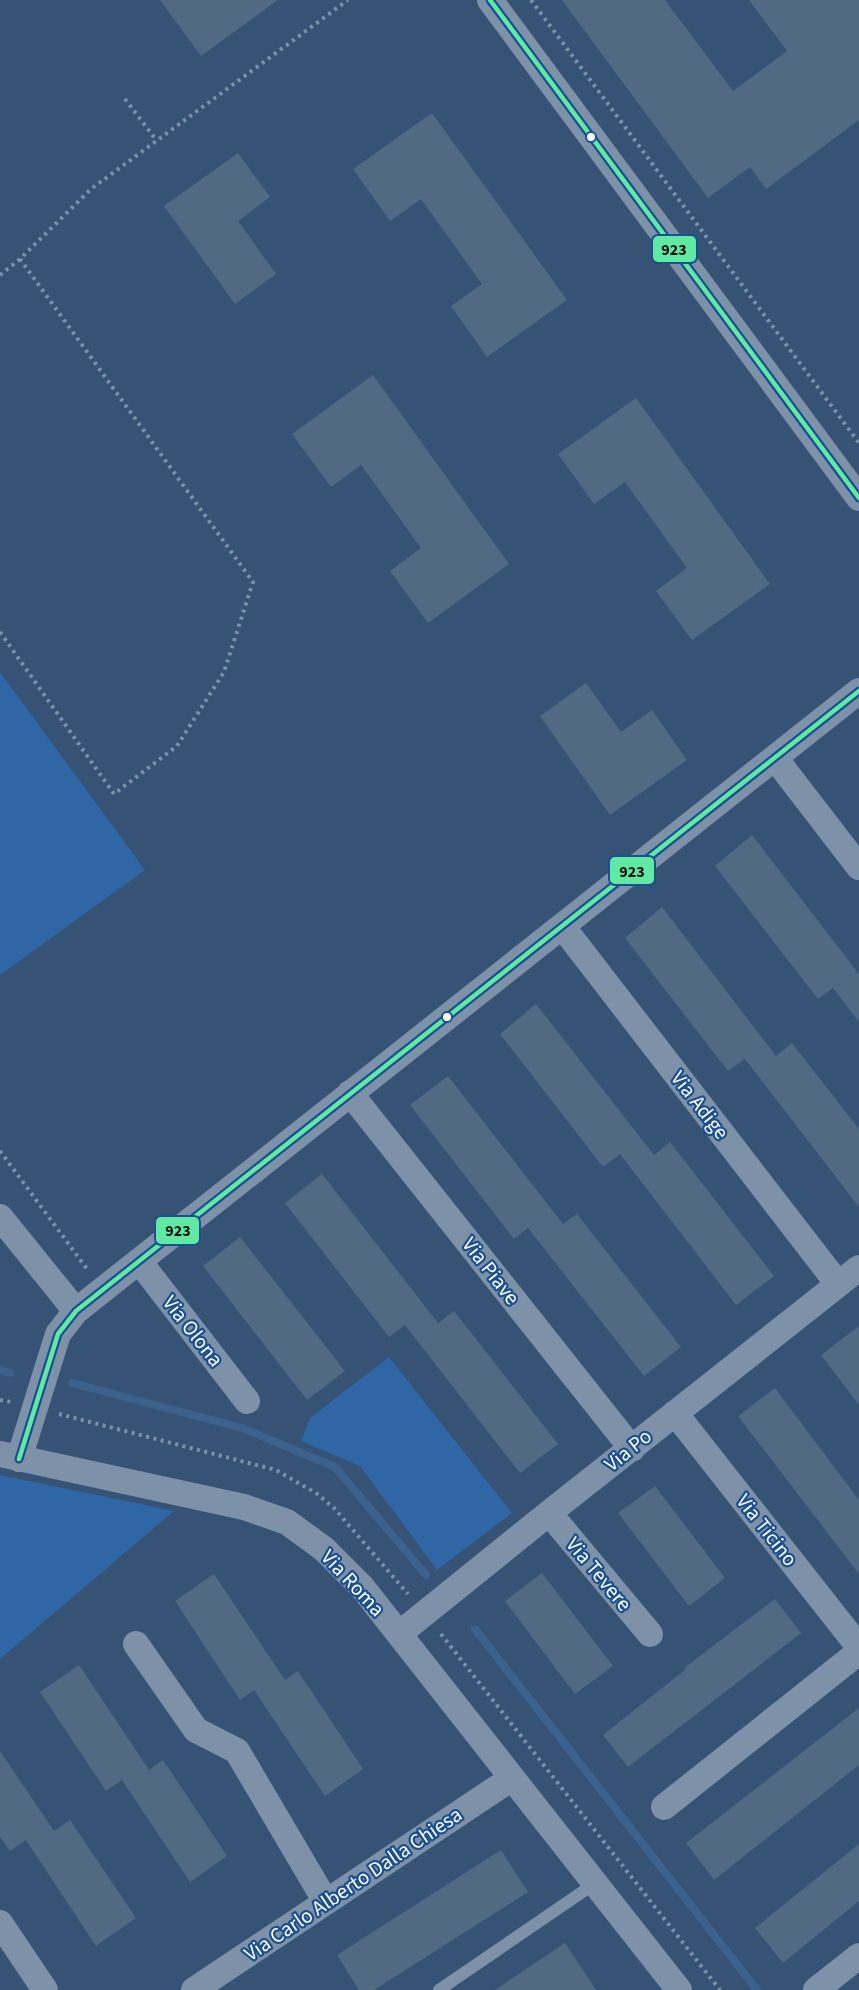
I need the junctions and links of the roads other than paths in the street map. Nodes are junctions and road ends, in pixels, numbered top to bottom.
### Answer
1 (490, 0) edge
2 (859, 498) edge
3 (859, 692) edge
4 (775, 758) junction
5 (859, 867) edge
6 (562, 926) junction
7 (350, 1094) junction
8 (0, 1217) edge
9 (139, 1261) junction
10 (859, 1268) edge
11 (838, 1284) junction
12 (76, 1311) junction
13 (247, 1401) dead end
14 (675, 1413) junction
15 (632, 1449) junction
16 (9, 1457) edge
17 (549, 1513) junction
18 (650, 1634) dead end
19 (399, 1635) junction
20 (136, 1644) dead end
21 (859, 1647) edge
22 (859, 1652) edge
23 (512, 1778) junction
24 (664, 1807) dead end
25 (594, 1884) junction
26 (326, 1902) junction
27 (0, 1923) edge
28 (859, 1956) edge
29 (45, 1990) edge
30 (194, 1990) edge
31 (439, 1990) edge
32 (679, 1990) edge
33 (816, 1990) edge

1 - 2 street
3 - 4 street
4 - 5 street
4 - 6 street
6 - 7 street
6 - 11 street, Via Adige
7 - 9 street
7 - 15 street, Via Piave
8 - 12 street
9 - 12 street
9 - 13 street, Via Olona
10 - 11 street, Via Po
11 - 14 street, Via Po
12 - 16 street
14 - 15 street, Via Po
14 - 21 street, Via Ticino
15 - 17 street, Via Po
16 - 19 street, Via Roma
17 - 18 street, Via Tevere
17 - 19 street, Via Po
19 - 23 street, Via Roma
20 - 26 street
22 - 24 street
23 - 25 street, Via Roma
23 - 26 street, Via Carlo Alberto Dalla Chiesa
25 - 31 lane
25 - 32 street, Via Roma
26 - 30 street, Via Carlo Alberto Dalla Chiesa
27 - 29 street
28 - 33 street

